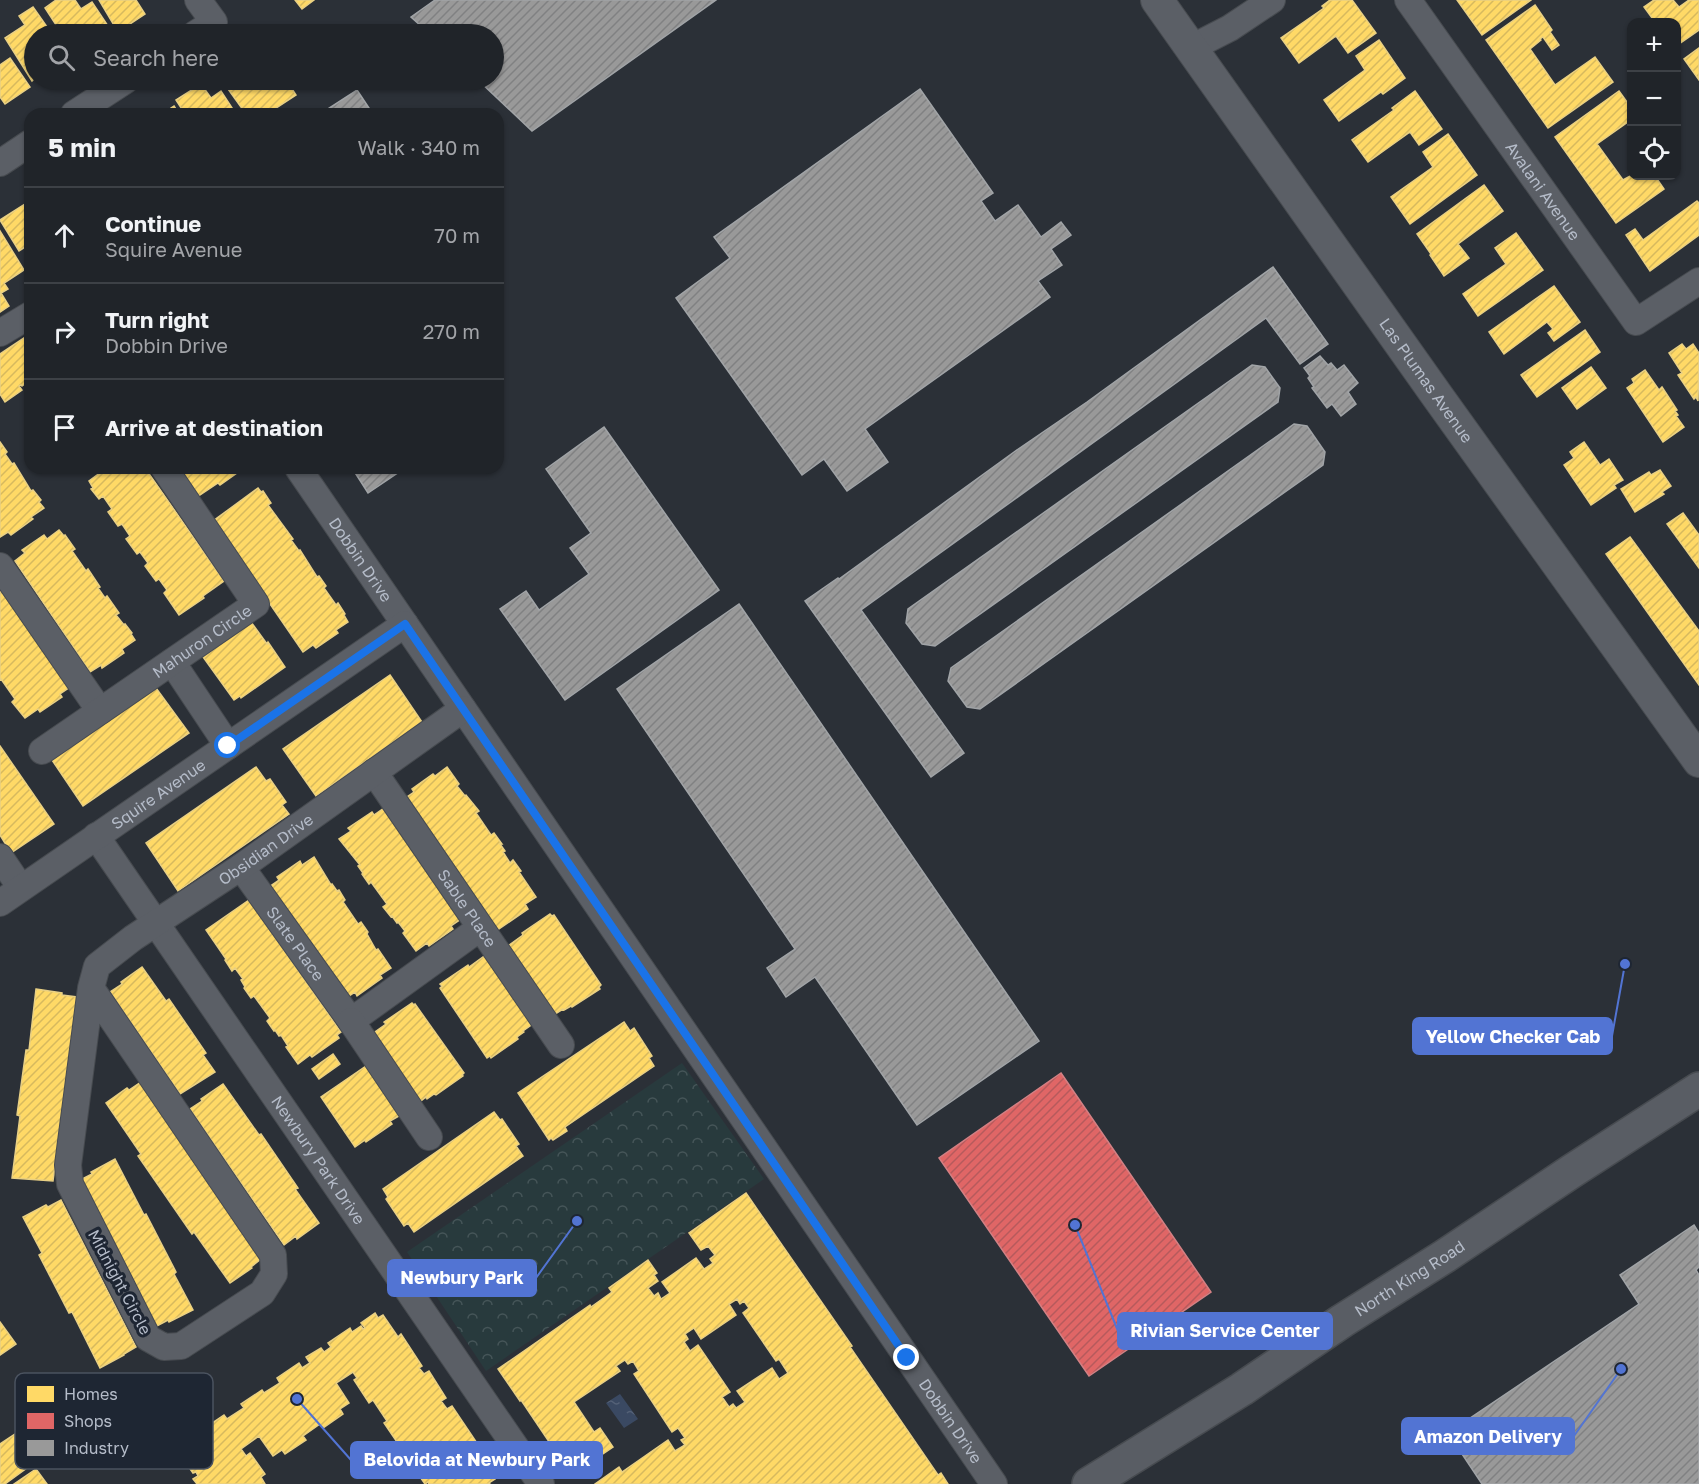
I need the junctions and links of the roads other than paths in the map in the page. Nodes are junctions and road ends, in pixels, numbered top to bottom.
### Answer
1 (198, 0) edge
2 (1157, 0) edge
3 (1272, 0) edge
4 (1408, 0) edge
5 (211, 24) edge
6 (1191, 48) junction
7 (111, 90) edge
8 (83, 108) edge
9 (24, 147) edge
10 (0, 162) edge
11 (1699, 281) edge
12 (24, 319) edge
13 (0, 333) edge
14 (168, 474) edge
15 (302, 474) edge
16 (0, 566) edge
17 (405, 624) junction
18 (172, 662) junction
19 (463, 709) junction
20 (100, 711) junction
21 (228, 746) junction
22 (42, 751) dead end
23 (1699, 761) edge
24 (374, 772) junction
25 (96, 836) junction
26 (0, 857) edge
27 (241, 867) junction
28 (21, 888) junction
29 (0, 903) edge
30 (157, 924) junction
31 (480, 928) junction
32 (91, 988) junction
33 (351, 1021) junction
34 (561, 1045) dead end
35 (1699, 1089) edge
36 (429, 1137) dead end
37 (541, 1484) edge
38 (993, 1484) edge
39 (1089, 1484) edge

1 - 5 street
2 - 6 street, Las Plumas Avenue
3 - 6 street
4 - 11 street, Avalani Avenue
6 - 23 street, Las Plumas Avenue
7 - 8 street
9 - 10 street
12 - 13 street
14 - 18 street, Mahuron Circle
15 - 17 street, Dobbin Drive
16 - 20 street
17 - 19 street, Dobbin Drive
17 - 21 street, Squire Avenue
18 - 20 street, Mahuron Circle
18 - 21 street
19 - 24 street, Obsidian Drive
19 - 38 street, Dobbin Drive
20 - 22 street, Mahuron Circle
21 - 25 street, Squire Avenue
24 - 27 street, Obsidian Drive
24 - 31 street, Sable Place
25 - 28 street, Squire Avenue
25 - 30 street, Newbury Park Drive
26 - 28 street
27 - 30 street, Obsidian Drive
27 - 33 street, Slate Place
28 - 29 street, Squire Avenue
30 - 32 street, Midnight Circle
30 - 37 street, Newbury Park Drive
31 - 33 street
31 - 34 street, Sable Place
32 - 32 street, Midnight Circle
33 - 36 street, Slate Place
35 - 39 main road, North King Road

